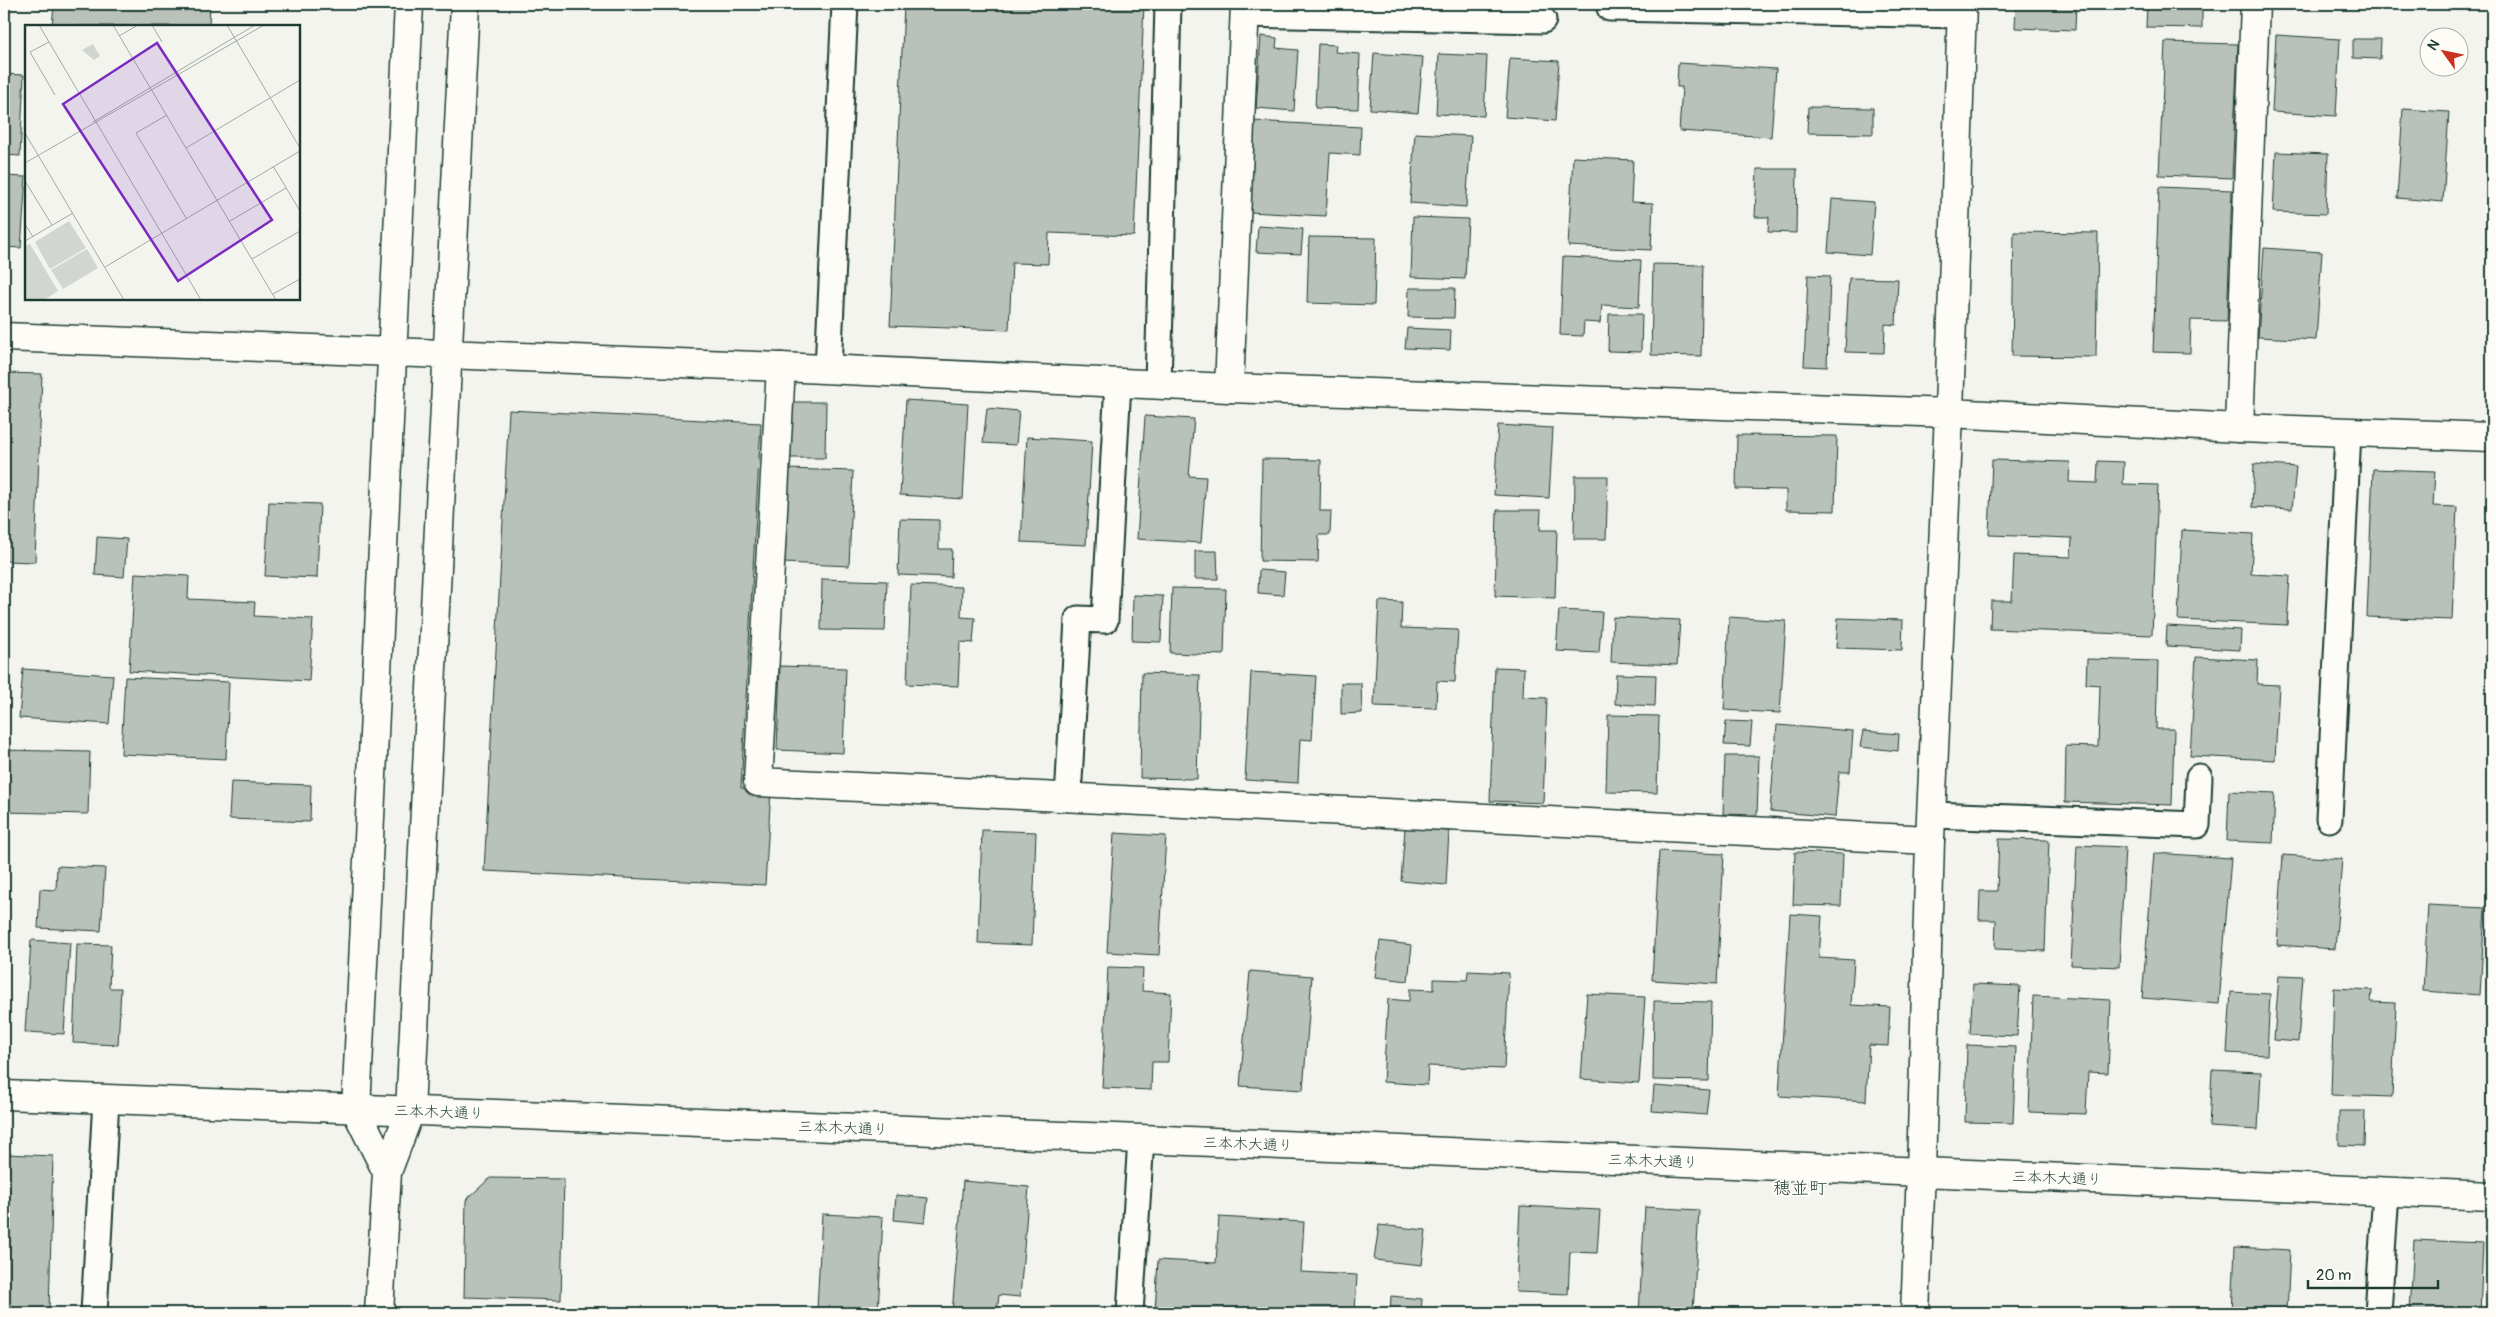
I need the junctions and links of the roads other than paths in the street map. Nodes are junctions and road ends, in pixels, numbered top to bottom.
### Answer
1 (409, 4) edge
2 (465, 4) edge
3 (845, 4) edge
4 (1168, 4) edge
5 (2255, 4) edge
6 (1610, 8) dead end
7 (1245, 9) edge
8 (1962, 10) edge
9 (1543, 20) dead end
10 (4, 337) edge
11 (393, 352) junction
12 (449, 353) junction
13 (781, 367) junction
14 (828, 369) junction
15 (1118, 383) junction
16 (1158, 385) junction
17 (1229, 388) junction
18 (1949, 413) junction
19 (2239, 428) junction
20 (2348, 432) junction
21 (2492, 437) edge
22 (2199, 777) dead end
23 (1068, 798) junction
24 (2329, 819) dead end
25 (1931, 828) junction
26 (4, 1096) edge
27 (106, 1100) junction
28 (356, 1110) junction
29 (410, 1111) junction
30 (1141, 1139) junction
31 (387, 1172) junction
32 (1921, 1172) junction
33 (2386, 1192) junction
34 (2492, 1196) edge
35 (94, 1313) edge
36 (379, 1313) edge
37 (1130, 1313) edge
38 (1915, 1313) edge
39 (2378, 1313) edge

1 - 11 street
2 - 12 street
3 - 14 lane
4 - 16 lane
5 - 19 street
6 - 8 lane
7 - 9 lane
7 - 17 street
8 - 18 street
10 - 11 street
11 - 12 street
11 - 28 street
12 - 13 street
12 - 29 street
13 - 14 street
13 - 23 street
14 - 15 street
15 - 16 street
15 - 23 lane
16 - 17 street
17 - 18 street
18 - 19 street
18 - 25 street
19 - 20 street
20 - 21 street
20 - 24 lane
22 - 25 lane
23 - 25 street
25 - 32 street
26 - 27 street, 三本木大通り
27 - 28 street, 三本木大通り
27 - 35 lane
28 - 29 street, 三本木大通り
28 - 31 street
29 - 30 street, 三本木大通り
29 - 31 street
30 - 32 street, 三本木大通り
30 - 37 lane
31 - 36 street
32 - 33 street, 三本木大通り
32 - 38 street
33 - 34 street, 三本木大通り
33 - 39 lane

